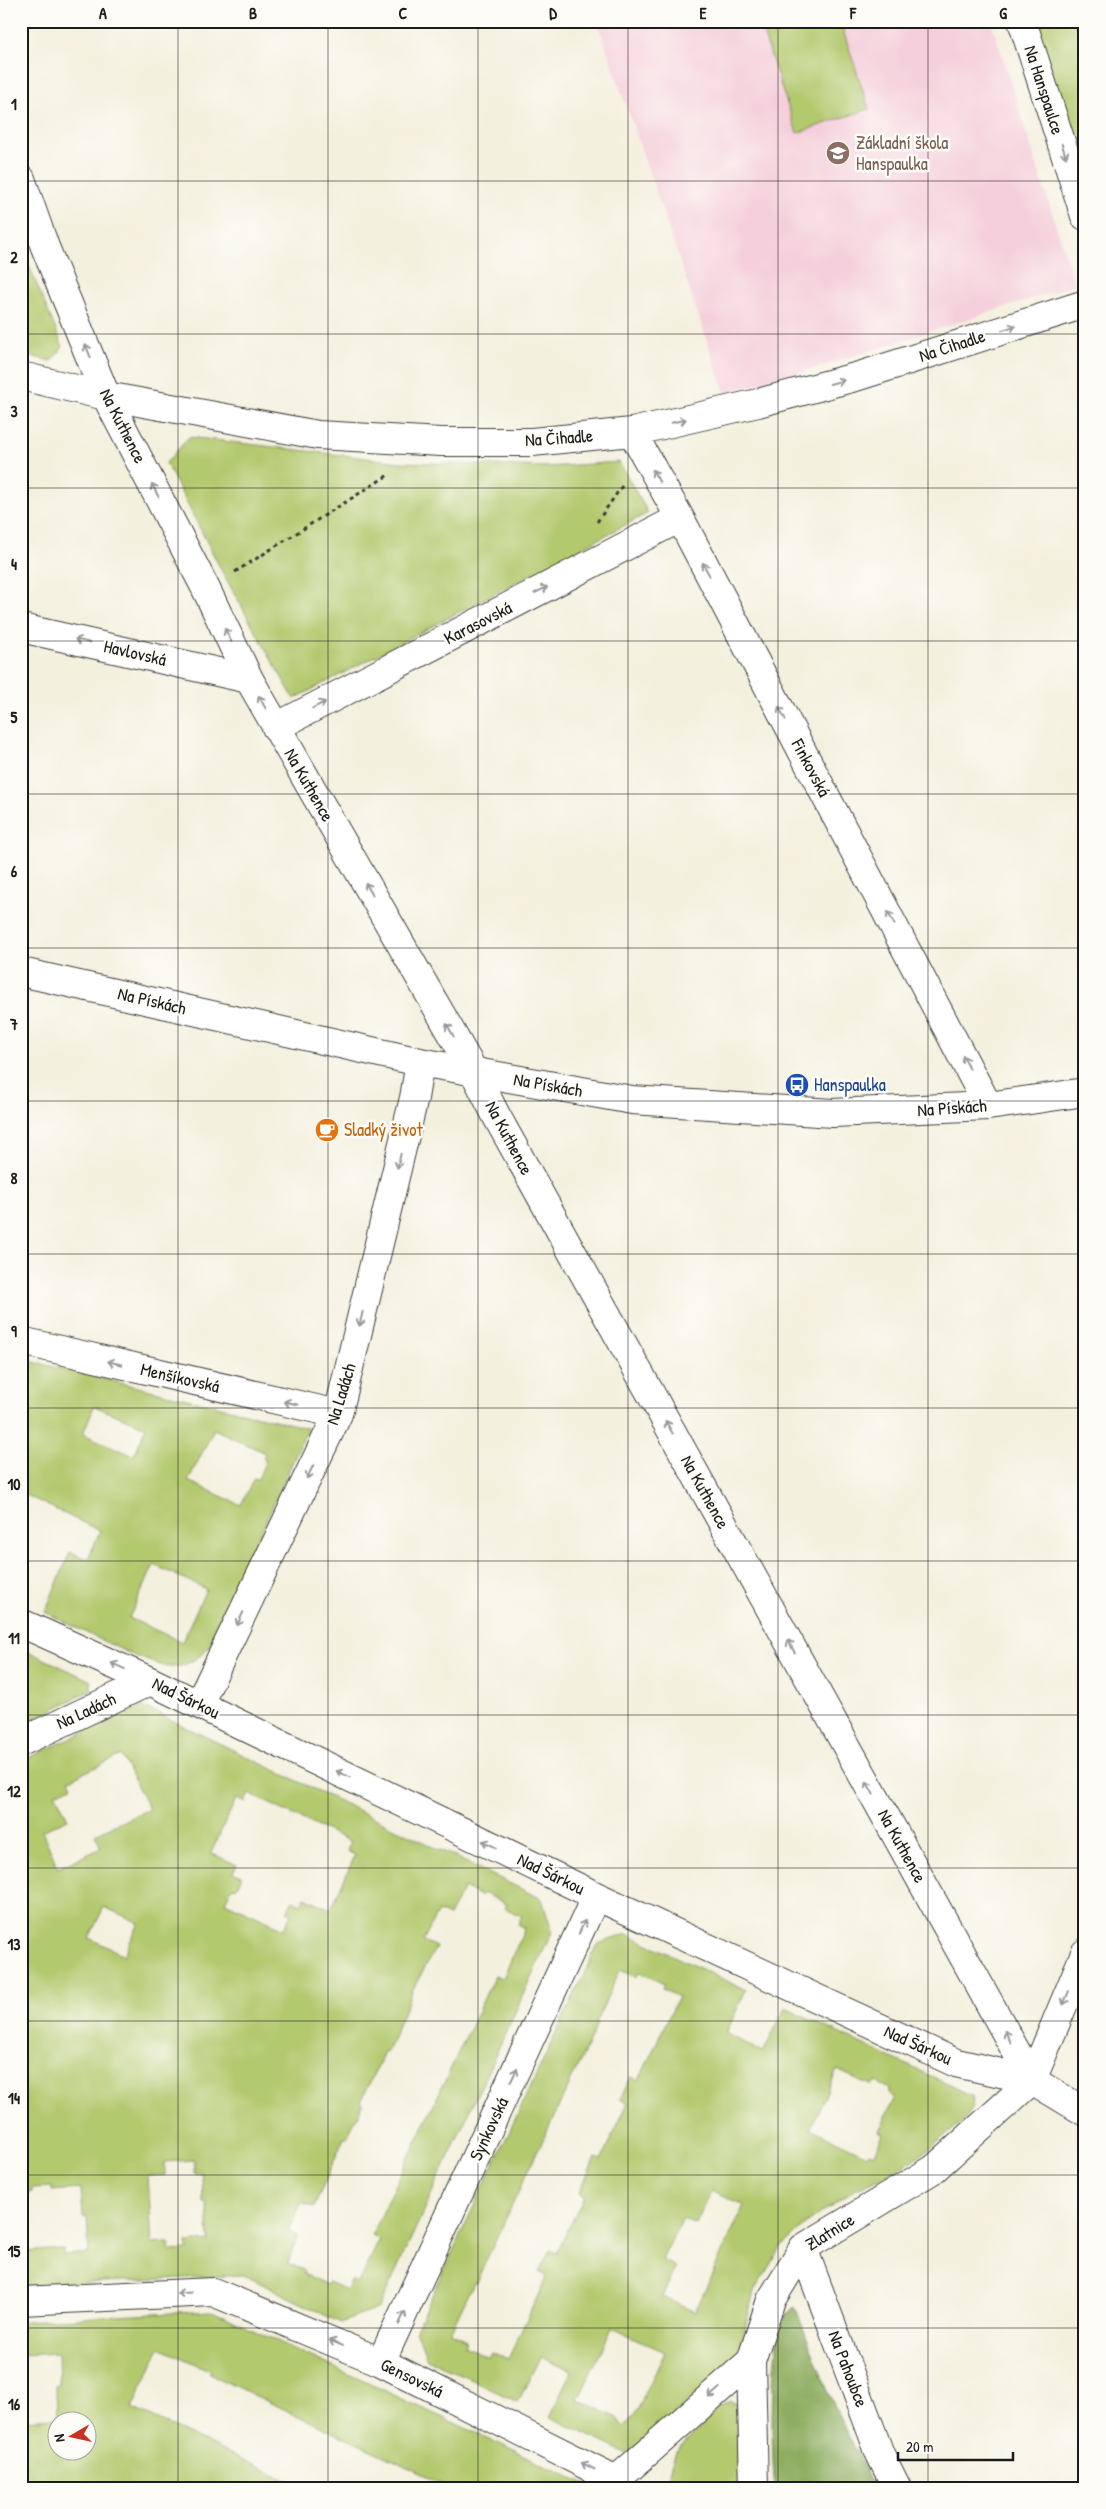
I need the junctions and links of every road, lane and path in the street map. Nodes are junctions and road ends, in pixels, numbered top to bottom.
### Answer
1 (1022, 21) edge
2 (1075, 21) edge
3 (1085, 52) edge
4 (21, 179) edge
5 (1085, 216) edge
6 (1085, 304) edge
7 (21, 376) edge
8 (106, 396) junction
9 (632, 432) junction
10 (391, 473) dead end
11 (680, 518) junction
12 (244, 567) dead end
13 (21, 628) edge
14 (249, 679) junction
15 (276, 727) junction
16 (21, 972) edge
17 (420, 1062) junction
18 (474, 1072) junction
19 (1085, 1092) edge
20 (988, 1106) junction
21 (21, 1342) edge
22 (338, 1414) junction
23 (21, 1623) edge
24 (150, 1680) junction
25 (199, 1704) junction
26 (21, 1742) edge
27 (596, 1896) junction
28 (1085, 1953) edge
29 (1032, 2080) junction
30 (1085, 2112) edge
31 (803, 2248) junction
32 (21, 2301) edge
33 (751, 2361) junction
34 (382, 2362) junction
35 (754, 2488) edge
36 (897, 2488) edge

1 -> 5 street, Na Hanspaulce
2 - 3 path
8 -> 4 street, Na Kuthence
9 -> 6 street, Na Čihadle
7 - 8 street, Na Čihadle
8 - 9 street, Na Čihadle
14 -> 8 street, Na Kuthence
11 -> 9 street, Finkovská
10 - 12 path
15 -> 11 street, Karasovská
20 -> 11 street, Finkovská
14 -> 13 street, Havlovská
15 -> 14 street, Na Kuthence
18 -> 15 street, Na Kuthence
16 - 17 street, Na Pískách
17 - 18 street, Na Pískách
17 -> 22 street, Na Ladách
18 - 20 street, Na Pískách
29 -> 18 street, Na Kuthence
19 - 20 street, Na Pískách
22 -> 21 street, Menšíkovská
22 -> 25 street, Na Ladách
24 -> 23 street, Nad Šárkou
24 - 25 street, Nad Šárkou
24 - 26 street, Na Ladách
27 -> 25 street, Nad Šárkou
27 - 29 street, Nad Šárkou
34 -> 27 street, Synkovská
28 -> 29 street
29 - 30 street, Nad Šárkou
29 - 31 street, Zlatnice
31 - 33 street, Zlatnice
31 - 36 street, Na Pahoubce
34 -> 32 street, Gensovská
33 -> 34 street, Gensovská
33 - 35 street, Zlatnice

